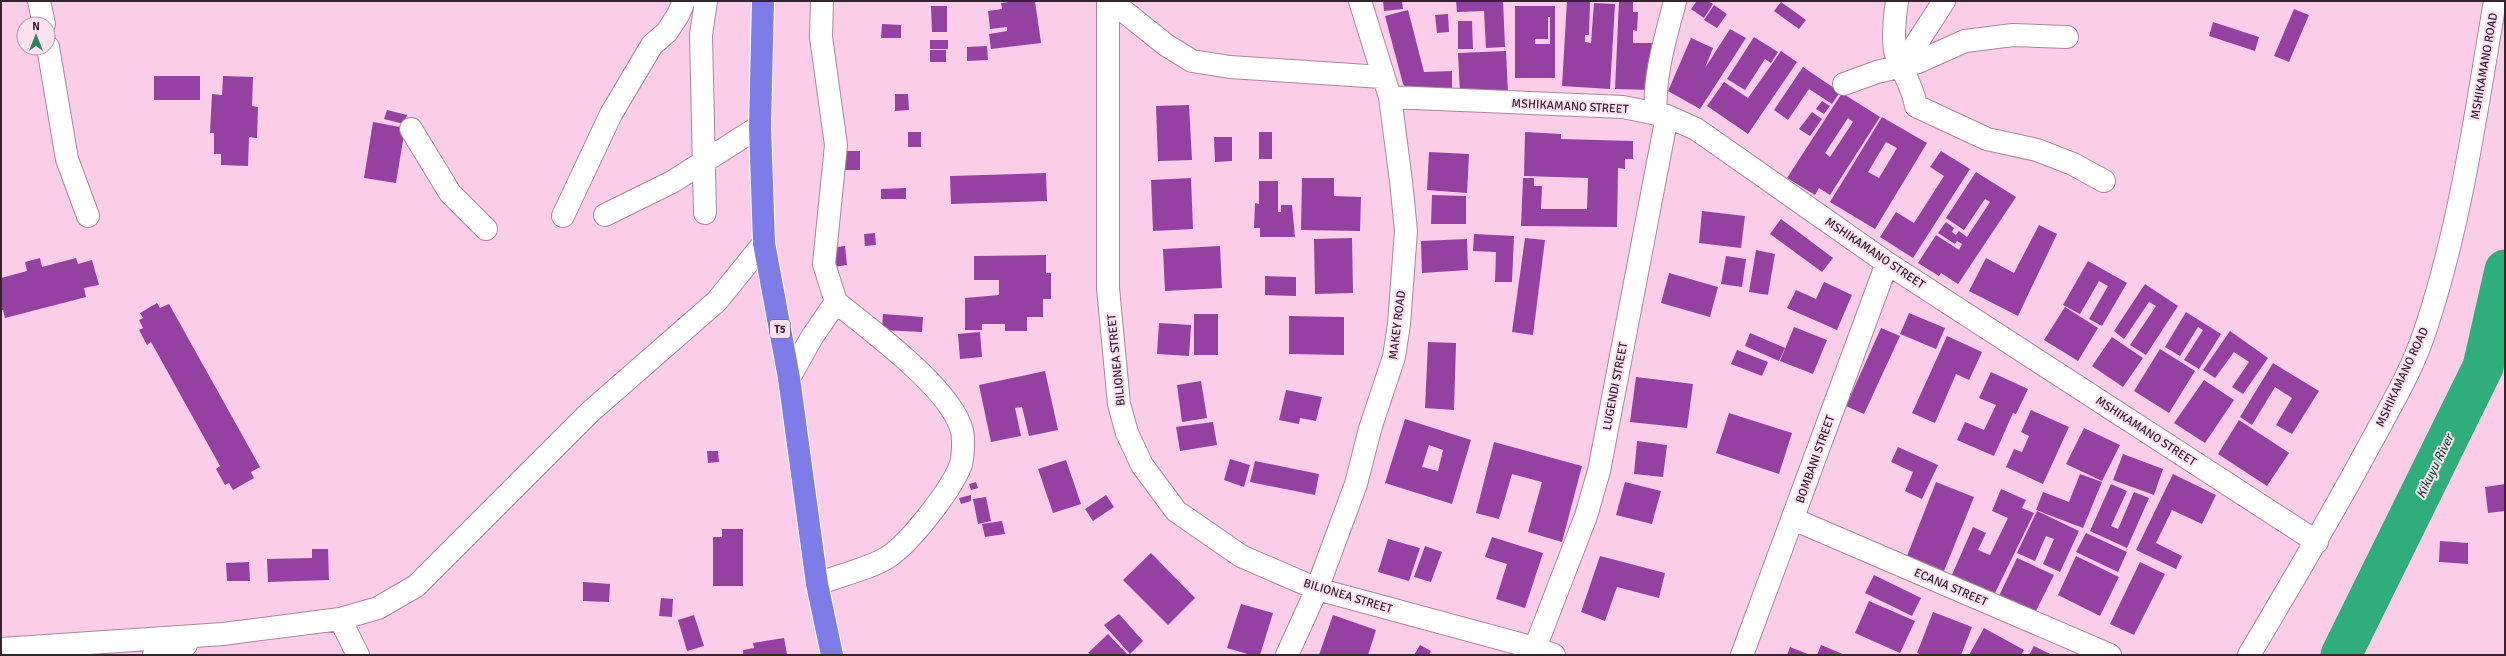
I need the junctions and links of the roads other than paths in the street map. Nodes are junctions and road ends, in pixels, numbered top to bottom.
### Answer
1 (39, 1) edge
2 (684, 1) edge
3 (706, 1) edge
4 (763, 1) edge
5 (1109, 1) edge
6 (1360, 1) edge
7 (1675, 1) edge
8 (1897, 1) edge
9 (1944, 1) edge
10 (2495, 1) edge
11 (825, 4) edge
12 (42, 16) edge
13 (2067, 37) dead end
14 (50, 56) edge
15 (1902, 66) junction
16 (1382, 77) junction
17 (1844, 84) dead end
18 (1390, 98) junction
19 (1662, 115) junction
20 (760, 126) junction
21 (411, 129) dead end
22 (704, 163) junction
23 (2104, 181) dead end
24 (705, 212) dead end
25 (605, 215) dead end
26 (88, 216) dead end
27 (563, 216) dead end
28 (486, 229) dead end
29 (764, 243) junction
30 (1887, 262) junction
31 (836, 302) junction
32 (789, 378) junction
33 (1793, 519) junction
34 (2317, 542) junction
35 (817, 584) junction
36 (1317, 589) junction
37 (340, 619) junction
38 (223, 634) junction
39 (1, 649) edge
40 (1544, 651) edge
41 (154, 655) edge
42 (358, 655) edge
43 (832, 655) edge
44 (1287, 655) edge
45 (1742, 655) edge
46 (2110, 655) edge
47 (2249, 655) edge

1 - 12 street
2 - 27 street
3 - 22 street
4 - 20 highway, T5
5 - 16 street
5 - 36 street, BILIONEA STREET
6 - 16 street, MAKEY ROAD
7 - 19 street, LUGENDI STREET
8 - 15 street
9 - 15 street
10 - 34 street, MSHIKAMANO ROAD
11 - 31 street
13 - 15 street
14 - 26 street
15 - 17 street
15 - 23 street
16 - 18 street, MAKEY ROAD
18 - 19 street, MSHIKAMANO STREET
18 - 36 street, MAKEY ROAD
19 - 30 street, MSHIKAMANO STREET
19 - 40 street, LUGENDI STREET
20 - 22 street
20 - 29 highway, T5
21 - 28 street
22 - 24 street
22 - 25 street
29 - 32 highway, T5
29 - 37 street
30 - 33 street, BOMBANI STREET
30 - 34 street, MSHIKAMANO STREET
31 - 32 street
31 - 35 street
32 - 35 highway, T5
33 - 45 street, BOMBANI STREET
33 - 46 street, ECANA STREET
34 - 47 street, MSHIKAMANO ROAD
35 - 43 highway, T5
36 - 40 street, BILIONEA STREET
36 - 44 street, MAKEY ROAD
37 - 38 street
37 - 42 street
38 - 39 street
38 - 41 street

